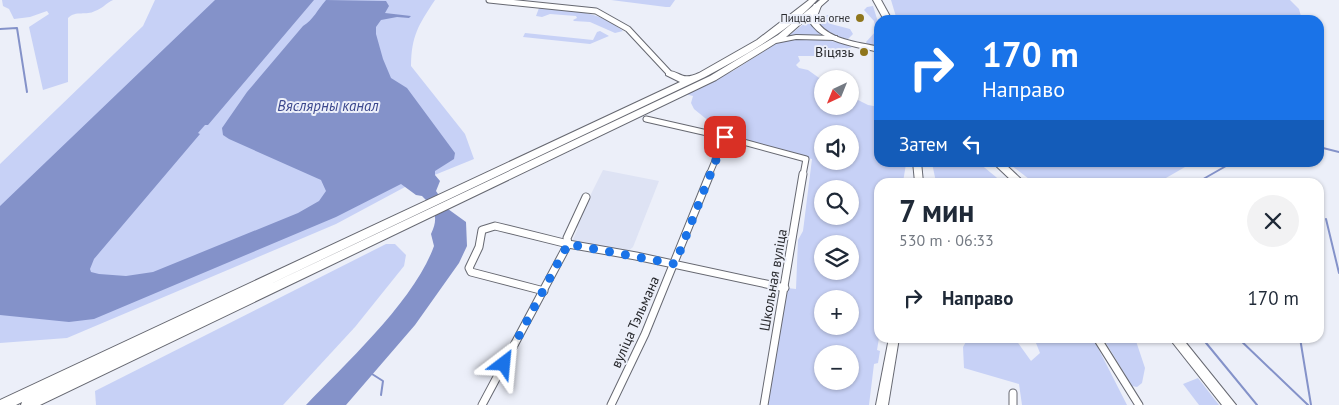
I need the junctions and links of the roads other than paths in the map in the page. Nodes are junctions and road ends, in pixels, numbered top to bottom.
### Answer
1 (489, 0) edge
2 (824, 0) edge
3 (877, 0) edge
4 (815, 3) edge
5 (889, 4) dead end
6 (886, 15) edge
7 (889, 15) edge
8 (834, 38) junction
9 (772, 43) junction
10 (874, 48) edge
11 (669, 73) junction
12 (702, 75) junction
13 (664, 94) junction
14 (646, 119) dead end
15 (725, 137) junction
16 (1002, 167) edge
17 (1014, 178) edge
18 (460, 193) junction
19 (586, 197) dead end
20 (422, 212) junction
21 (568, 244) junction
22 (675, 264) junction
23 (785, 288) junction
24 (544, 291) junction
25 (893, 343) edge
26 (1100, 343) edge
27 (1179, 343) edge
28 (1014, 393) dead end
29 (2, 405) edge
30 (27, 405) edge
31 (482, 405) edge
32 (611, 405) edge
33 (764, 405) edge
34 (882, 405) edge
35 (1013, 405) edge
36 (1139, 405) edge
37 (1230, 405) edge

1 - 11 street
2 - 4 main road
3 - 6 main road
4 - 8 main road
4 - 9 main road
4 - 12 main road
5 - 7 main road
8 - 9 main road
8 - 10 main road
9 - 18 main road
11 - 12 main road
11 - 13 main road
12 - 13 main road
13 - 18 main road
14 - 15 street
15 - 22 street, вуліца Тэльмана
15 - 23 street, Школьная вуліца
16 - 17 main road
18 - 20 main road
19 - 21 street
20 - 29 main road
20 - 30 main road
21 - 22 street
21 - 24 street
21 - 24 street
22 - 23 street
22 - 32 street, вуліца Тэльмана
23 - 33 street, Школьная вуліца
24 - 31 street
25 - 34 main road
26 - 36 street
27 - 37 main road
28 - 35 street

